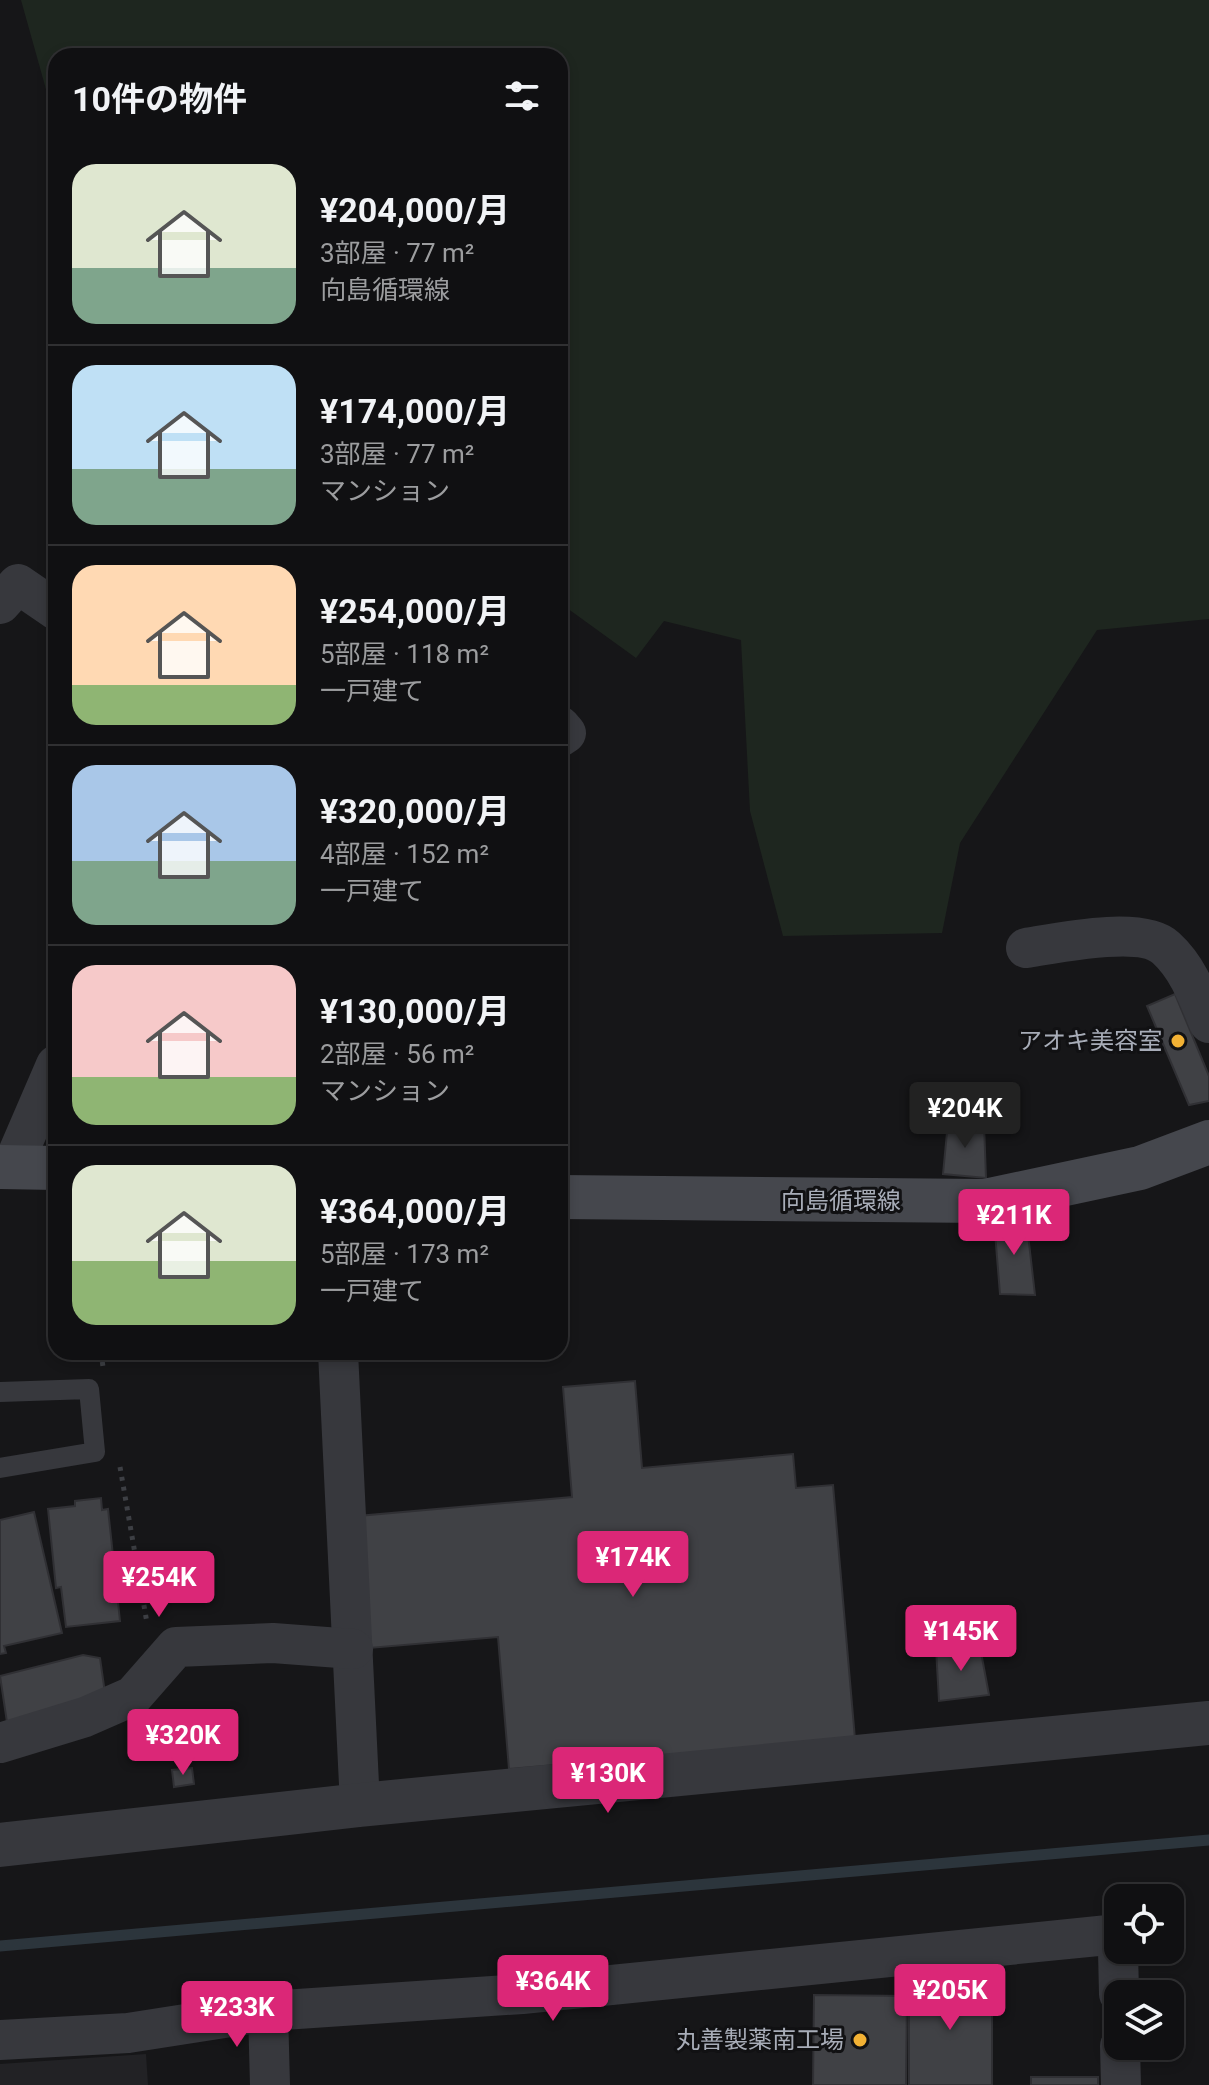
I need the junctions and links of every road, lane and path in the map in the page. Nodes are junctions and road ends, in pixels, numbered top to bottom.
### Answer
1 (6, 589) edge
2 (48, 607) edge
3 (1026, 948) dead end
4 (1209, 1023) edge
5 (48, 1081) edge
6 (1209, 1142) edge
7 (6, 1167) edge
8 (48, 1168) edge
9 (568, 1197) edge
10 (102, 1360) edge
11 (338, 1360) edge
12 (106, 1382) dead end
13 (0, 1392) edge
14 (119, 1458) dead end
15 (0, 1468) edge
16 (353, 1649) junction
17 (155, 1671) junction
18 (1209, 1723) edge
19 (0, 1743) edge
20 (360, 1805) junction
21 (0, 1845) edge
22 (1104, 1935) edge
23 (268, 2011) junction
24 (0, 2040) edge
25 (1120, 2060) edge
26 (270, 2085) edge
27 (1121, 2085) edge

1 - 2 street
3 - 4 street
5 - 7 street
6 - 9 main road, 向島循環線
7 - 8 main road
10 - 12 path
11 - 16 street
13 - 15 lane
14 - 17 path
16 - 17 street
16 - 20 street
17 - 19 street
18 - 20 street
20 - 21 street
22 - 23 street
23 - 24 street
23 - 26 street
25 - 27 street

